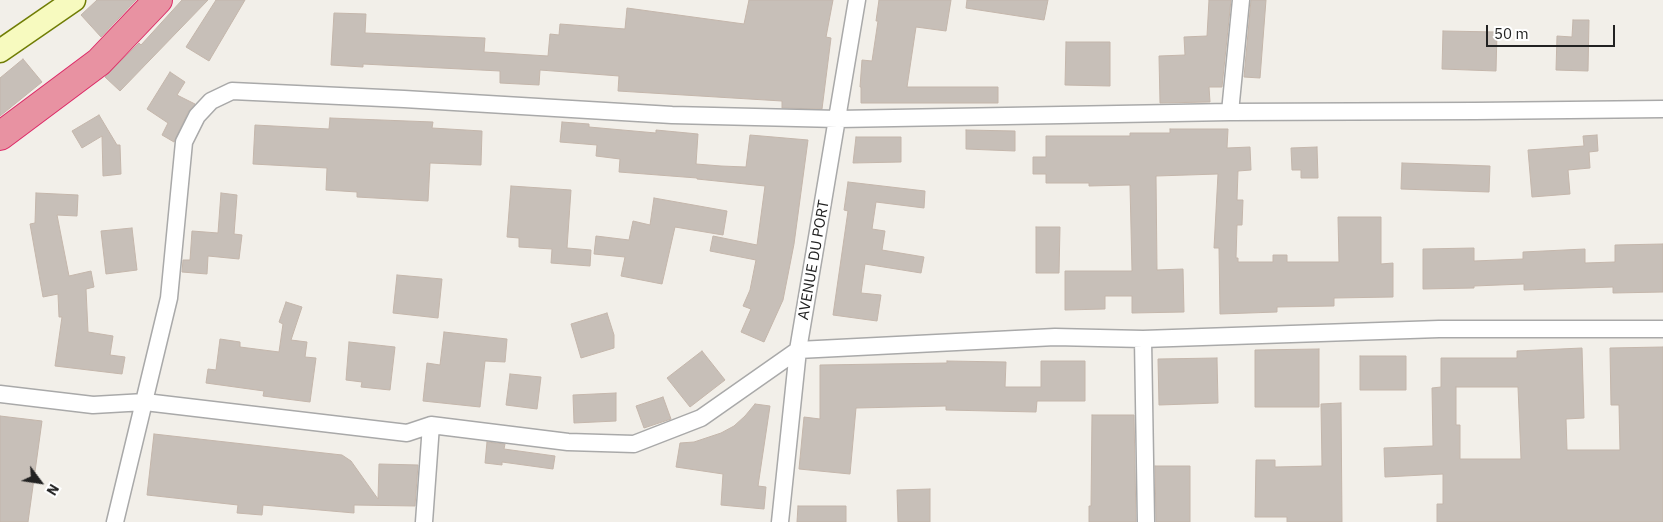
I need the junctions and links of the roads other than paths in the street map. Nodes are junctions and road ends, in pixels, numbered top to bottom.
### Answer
1 (74, 0) edge
2 (158, 0) edge
3 (857, 0) edge
4 (1241, 0) edge
5 (0, 51) edge
6 (1663, 109) edge
7 (1230, 112) junction
8 (838, 119) junction
9 (0, 136) edge
10 (1663, 329) edge
11 (1143, 338) junction
12 (798, 350) junction
13 (0, 394) edge
14 (145, 402) junction
15 (431, 426) junction
16 (116, 522) edge
17 (424, 522) edge
18 (780, 522) edge
19 (1146, 522) edge

1 - 5 main road
2 - 9 highway
3 - 8 street, AVENUE DU PORT
4 - 7 street
6 - 7 street
7 - 8 street
8 - 12 street, AVENUE DU PORT
8 - 14 street
10 - 11 street
11 - 12 street
11 - 19 street
12 - 15 street
12 - 18 street, AVENUE DU PORT
13 - 14 street
14 - 15 street
14 - 16 street
15 - 17 street

